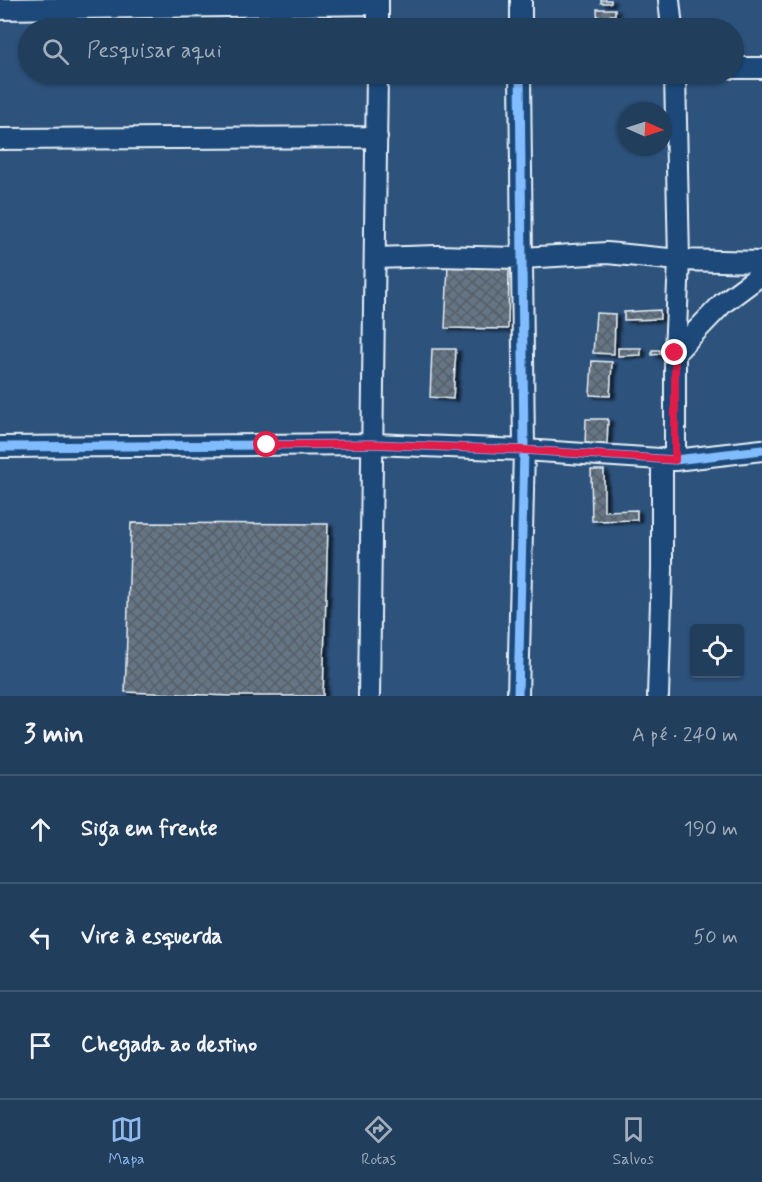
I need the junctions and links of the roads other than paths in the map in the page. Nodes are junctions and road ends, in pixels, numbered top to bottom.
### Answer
1 (521, 0) edge
2 (669, 0) edge
3 (378, 2) edge
4 (0, 9) edge
5 (378, 18) edge
6 (521, 18) edge
7 (671, 18) edge
8 (744, 68) edge
9 (762, 68) edge
10 (377, 84) edge
11 (520, 84) edge
12 (675, 84) edge
13 (376, 137) junction
14 (0, 139) edge
15 (376, 258) junction
16 (522, 258) junction
17 (679, 260) junction
18 (762, 262) edge
19 (762, 274) edge
20 (675, 353) junction
21 (373, 444) junction
22 (0, 447) edge
23 (524, 450) junction
24 (762, 450) edge
25 (668, 460) junction
26 (369, 696) edge
27 (518, 696) edge
28 (658, 696) edge

1 - 6 street
2 - 7 street
3 - 4 street
3 - 5 street
8 - 9 street
10 - 13 street
11 - 16 street
12 - 17 street
13 - 14 street
13 - 15 street
15 - 16 street
15 - 21 street
16 - 17 street
16 - 23 street
17 - 18 street
17 - 20 street
19 - 20 street
20 - 25 street
21 - 22 street
21 - 23 street
21 - 26 street
23 - 25 street
23 - 27 street
24 - 25 street
25 - 28 street

